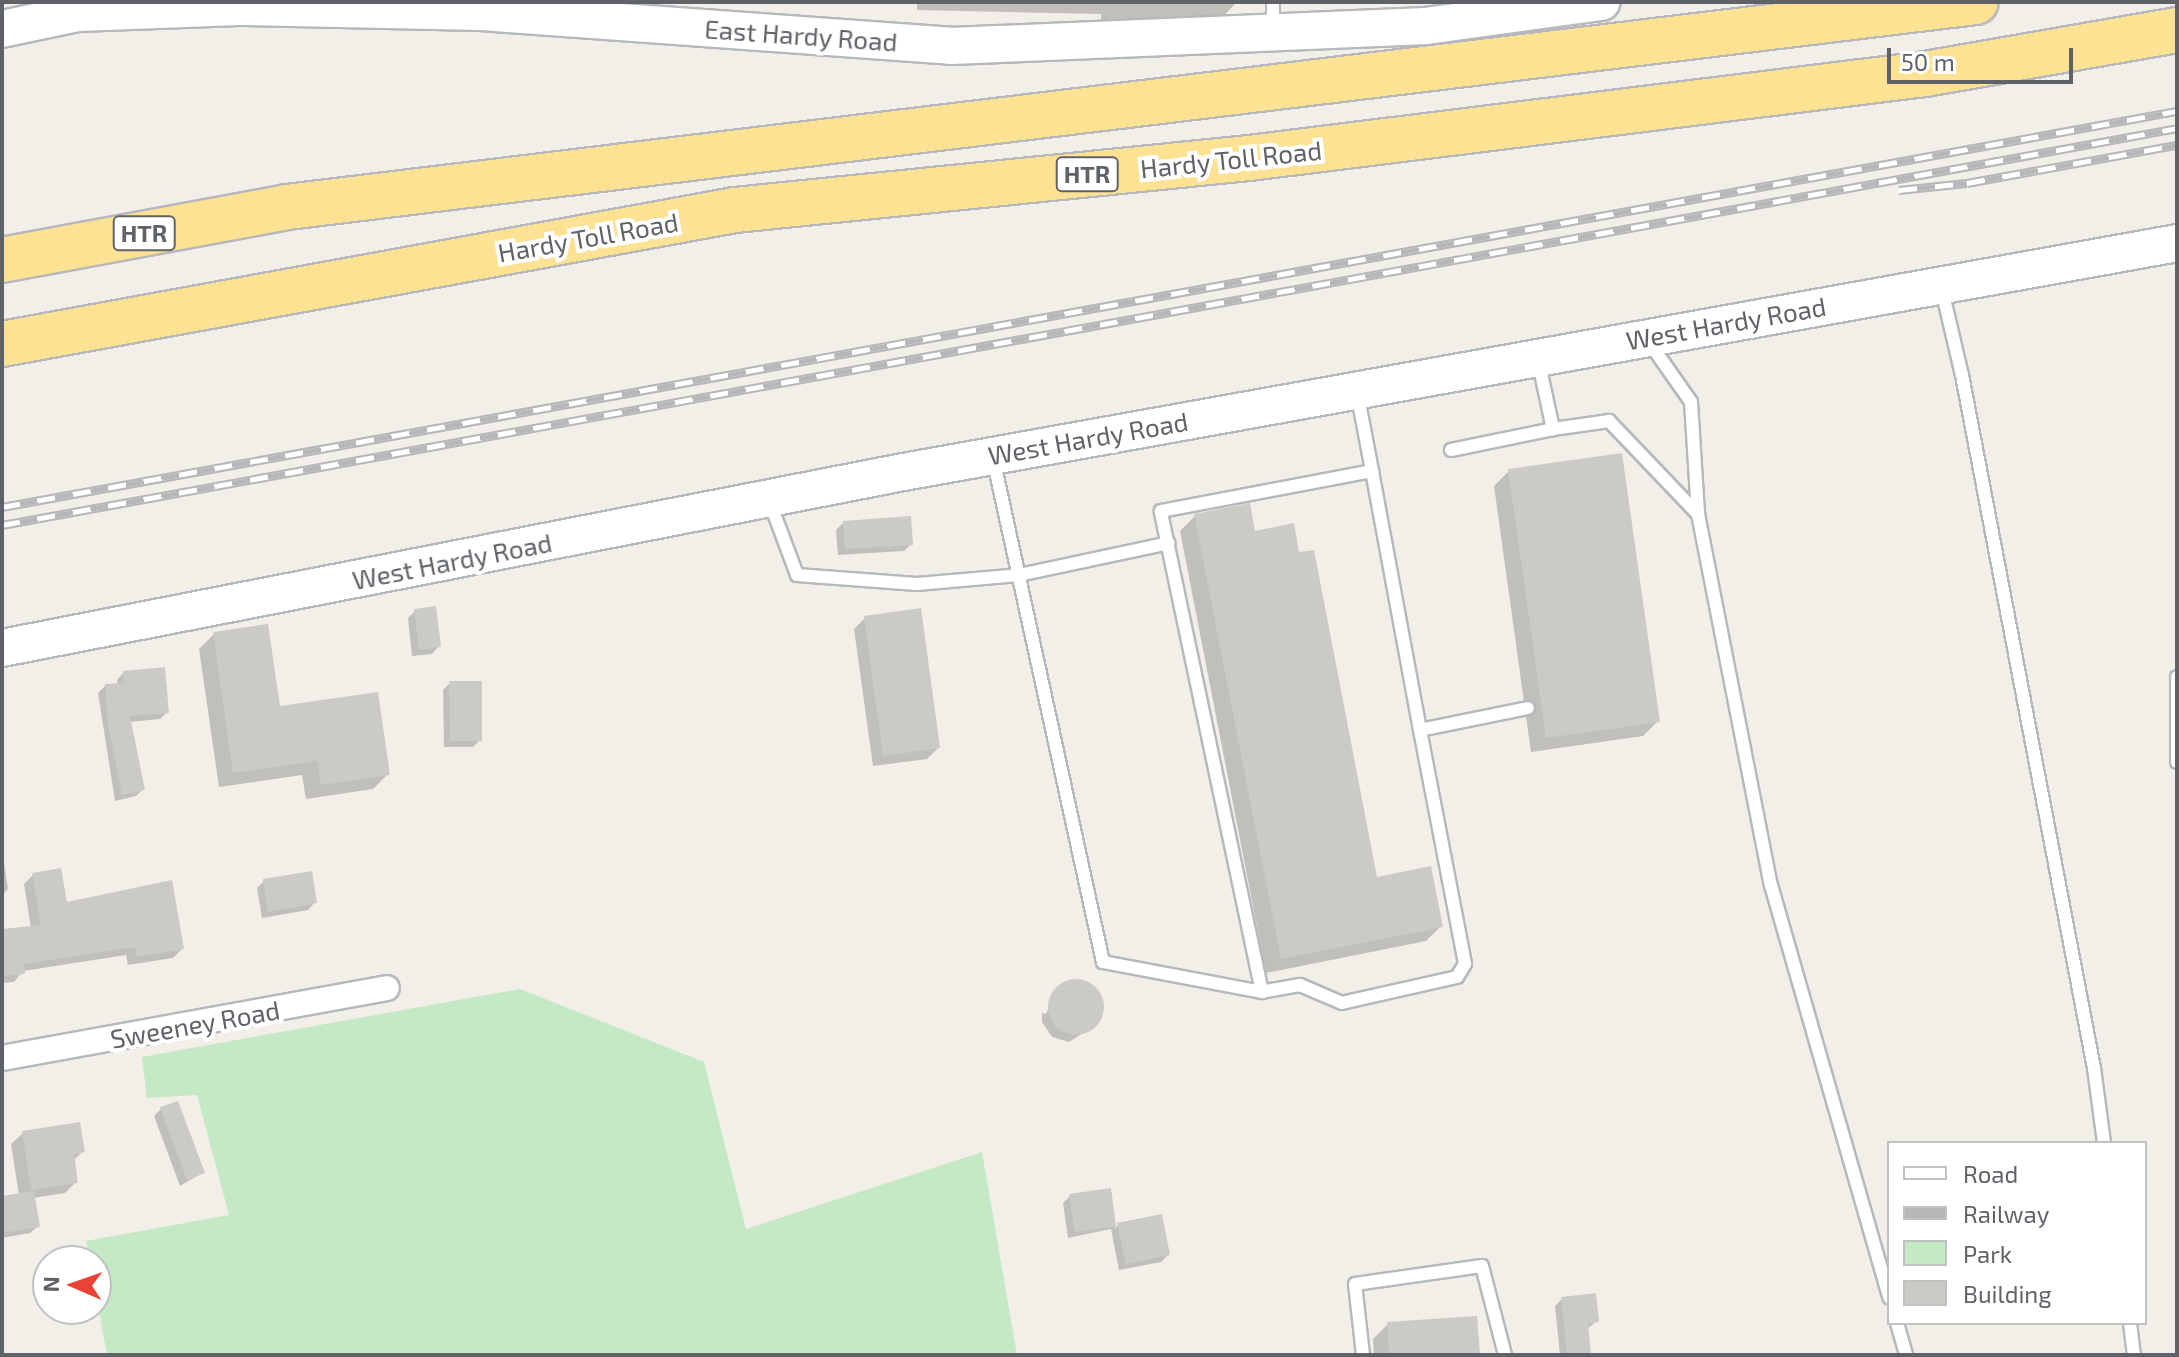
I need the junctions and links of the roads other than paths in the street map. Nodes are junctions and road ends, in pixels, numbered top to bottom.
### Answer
1 (1601, 2) edge
2 (1976, 2) edge
3 (244, 5) edge
4 (1536, 7) edge
5 (1273, 17) edge
6 (2, 29) edge
7 (2177, 30) edge
8 (2177, 243) edge
9 (2, 260) edge
10 (1942, 287) junction
11 (1645, 336) junction
12 (2, 344) edge
13 (1537, 356) junction
14 (1357, 389) junction
15 (1553, 429) junction
16 (1451, 450) dead end
17 (993, 455) junction
18 (1372, 471) junction
19 (769, 500) junction
20 (1698, 514) junction
21 (1169, 543) junction
22 (1019, 575) junction
23 (2, 648) edge
24 (2177, 677) edge
25 (1528, 708) dead end
26 (1420, 730) junction
27 (2177, 762) edge
28 (387, 988) dead end
29 (1262, 992) junction
30 (2, 1058) edge
31 (2104, 1141) edge
32 (1887, 1290) edge
33 (1898, 1325) edge
34 (2130, 1325) edge
35 (1363, 1355) edge
36 (1505, 1355) edge
37 (1906, 1355) edge
38 (2134, 1355) edge

1 - 4 main road, East Hardy Road
2 - 9 highway, HTR
3 - 5 main road, East Hardy Road
3 - 6 main road, East Hardy Road
4 - 5 main road, East Hardy Road
7 - 12 highway, Hardy Toll Road / HTR
8 - 10 main road, West Hardy Road
10 - 11 main road, West Hardy Road
10 - 31 lane
11 - 13 main road, West Hardy Road
11 - 20 lane
13 - 14 main road, West Hardy Road
13 - 15 lane
14 - 17 main road, West Hardy Road
14 - 18 lane
15 - 16 lane
15 - 20 lane
17 - 19 main road, West Hardy Road
17 - 22 lane
18 - 21 lane
18 - 26 lane
19 - 22 lane
19 - 23 main road, West Hardy Road
20 - 32 lane
21 - 22 lane
21 - 29 lane
22 - 29 lane
24 - 27 lane
25 - 26 lane
26 - 29 lane
28 - 30 street, Sweeney Road
33 - 37 lane
34 - 38 lane
35 - 36 lane

